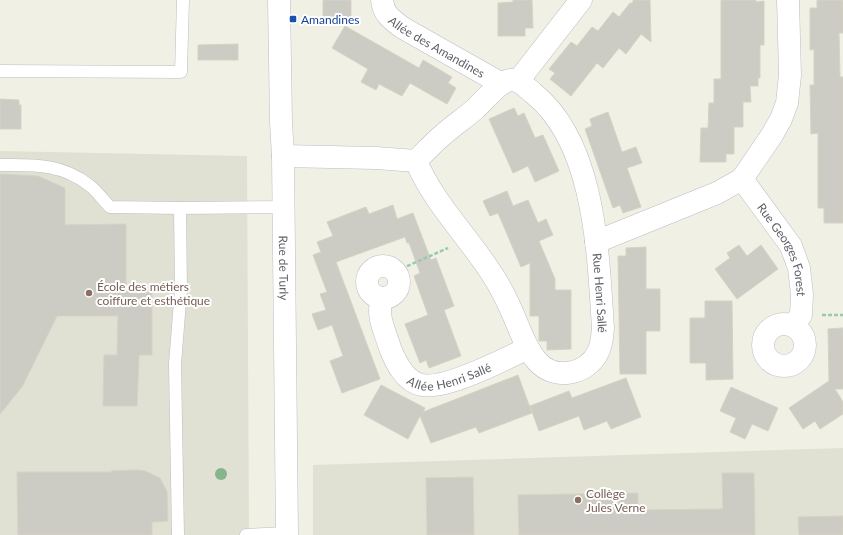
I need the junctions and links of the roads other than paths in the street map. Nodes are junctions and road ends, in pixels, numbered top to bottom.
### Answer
1 (183, 0) edge
2 (279, 0) edge
3 (382, 0) edge
4 (581, 0) edge
5 (788, 0) edge
6 (0, 71) edge
7 (510, 83) junction
8 (283, 156) junction
9 (416, 161) junction
10 (0, 165) edge
11 (742, 179) junction
12 (284, 207) junction
13 (180, 208) junction
14 (596, 242) junction
15 (396, 271) road end
16 (793, 326) dead end
17 (528, 348) junction
18 (287, 534) edge
19 (178, 535) edge
20 (246, 535) edge

1 - 6 lane
2 - 8 street, Rue de Turly
3 - 7 street, Allée des Amandines
4 - 7 street
5 - 11 street
7 - 9 street
7 - 14 street, Rue Henri Sallé
8 - 9 street
8 - 12 street, Rue de Turly
9 - 17 street, Rue Henri Sallé
10 - 13 lane
11 - 14 street
11 - 16 street, Rue Georges Forest
12 - 13 lane
12 - 18 street, Rue de Turly
13 - 19 lane
14 - 17 street, Rue Henri Sallé
15 - 17 street, Allée Henri Sallé
18 - 20 lane

